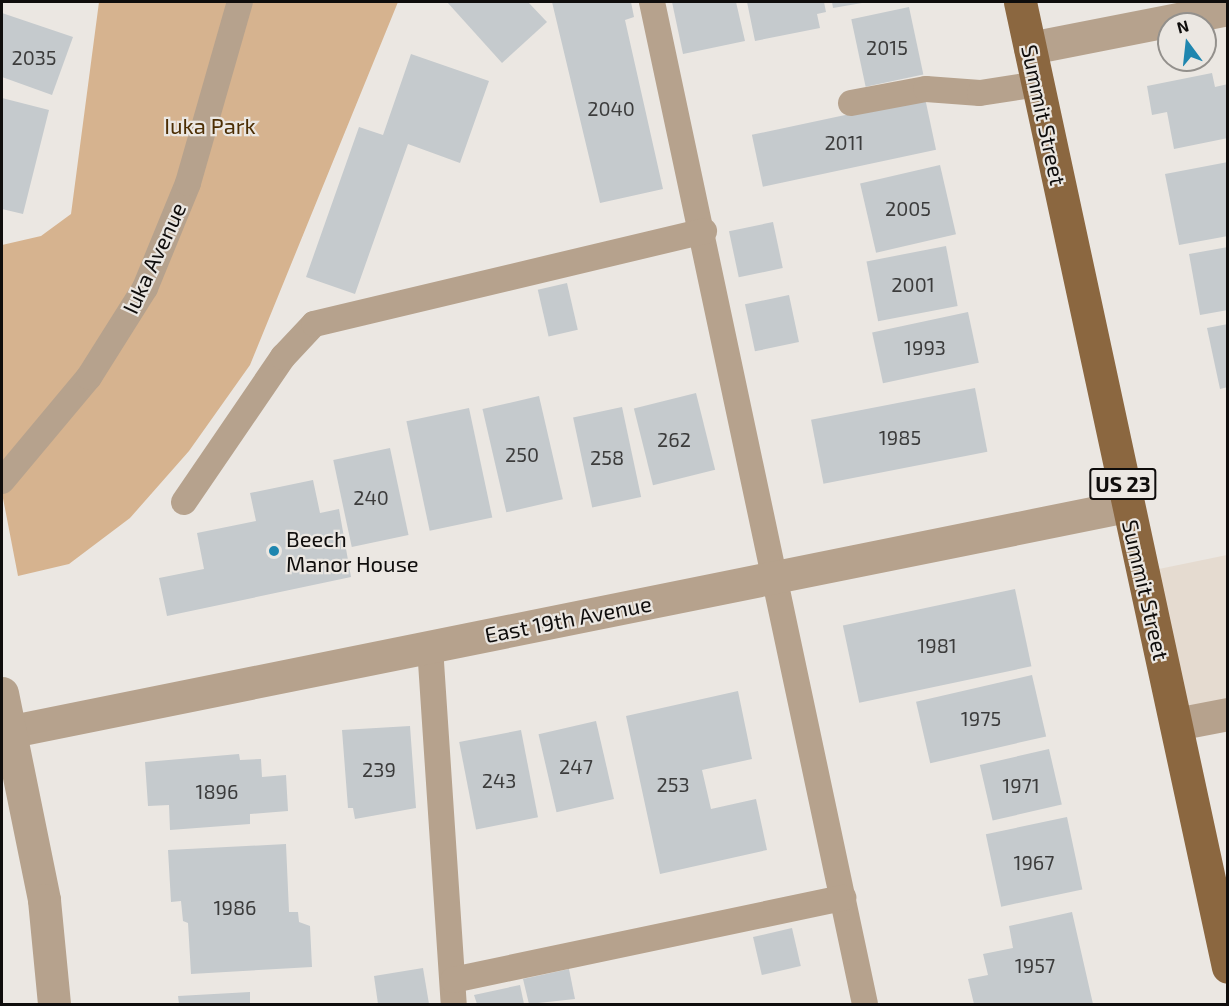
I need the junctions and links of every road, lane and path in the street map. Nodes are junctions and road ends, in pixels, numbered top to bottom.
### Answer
1 (240, 2) edge
2 (652, 2) edge
3 (1020, 2) edge
4 (1227, 9) edge
5 (1030, 48) junction
6 (1038, 84) junction
7 (851, 103) dead end
8 (704, 231) junction
9 (2, 481) edge
10 (184, 501) dead end
11 (1127, 506) junction
12 (776, 577) junction
13 (430, 647) junction
14 (2, 693) edge
15 (1227, 714) edge
16 (1176, 724) junction
17 (6, 732) edge
18 (843, 898) junction
19 (1227, 967) edge
20 (453, 992) edge
21 (54, 1005) edge
22 (865, 1005) edge

1 - 9 lane, Iuka Avenue
2 - 8 lane
3 - 5 main road, Summit Street / US 23
4 - 5 street
5 - 6 main road, Summit Street / US 23
6 - 7 lane
6 - 11 main road, Summit Street / US 23
8 - 10 lane
8 - 12 lane
11 - 12 street, East 19th Avenue
11 - 16 main road, Summit Street / US 23
12 - 13 street, East 19th Avenue
12 - 18 lane
13 - 17 street, East 19th Avenue
13 - 20 lane
14 - 17 street
15 - 16 street
16 - 19 main road, Summit Street / US 23
17 - 21 street
18 - 20 lane
18 - 22 lane

